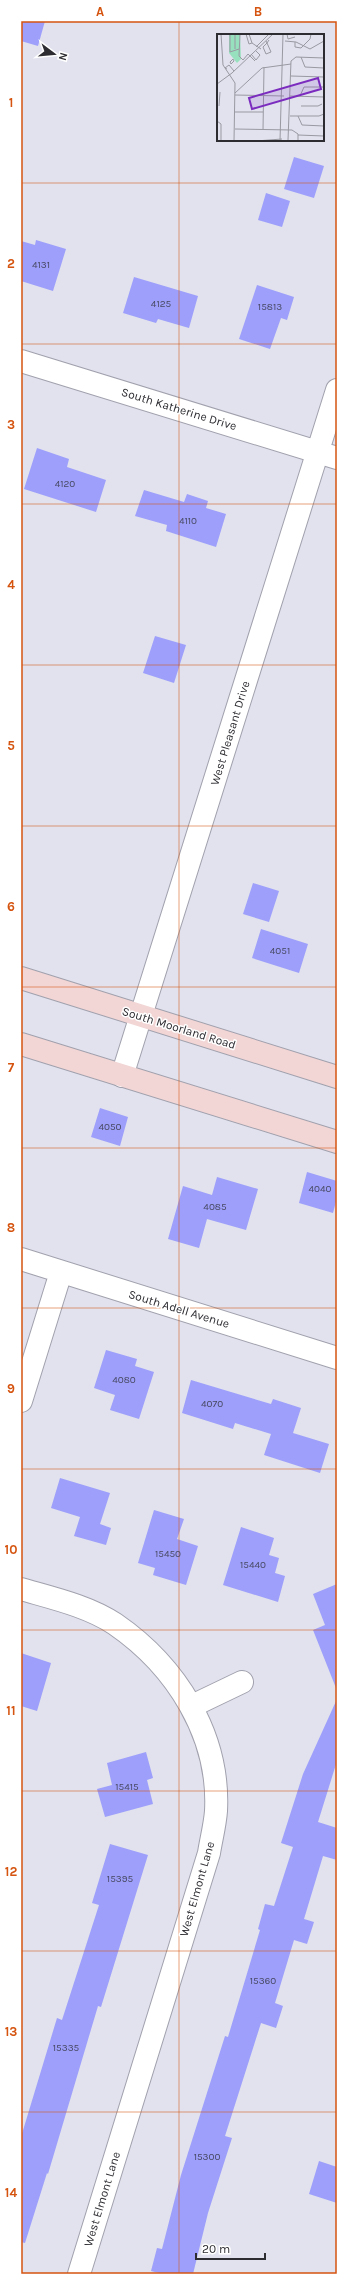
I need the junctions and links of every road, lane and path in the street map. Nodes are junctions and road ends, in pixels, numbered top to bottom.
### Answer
1 (21, 360) edge
2 (337, 390) edge
3 (328, 455) edge
4 (21, 978) edge
5 (140, 1016) junction
6 (21, 1044) edge
7 (122, 1076) junction
8 (337, 1077) edge
9 (337, 1142) edge
10 (21, 1259) edge
11 (61, 1272) junction
12 (337, 1358) edge
13 (21, 1401) edge
14 (21, 1589) edge
15 (242, 1682) dead end
16 (192, 1706) junction
17 (79, 2274) edge

1 - 3 street, South Katherine Drive
2 - 3 street, West Pleasant Drive
3 - 5 street, West Pleasant Drive
4 - 5 main road, South Moorland Road
5 - 7 street, West Pleasant Drive
5 - 8 main road, South Moorland Road
6 - 7 main road
7 - 9 main road
10 - 11 street, South Adell Avenue
11 - 12 street, South Adell Avenue
11 - 13 street
14 - 16 street, West Elmont Lane
15 - 16 street
16 - 17 street, West Elmont Lane

